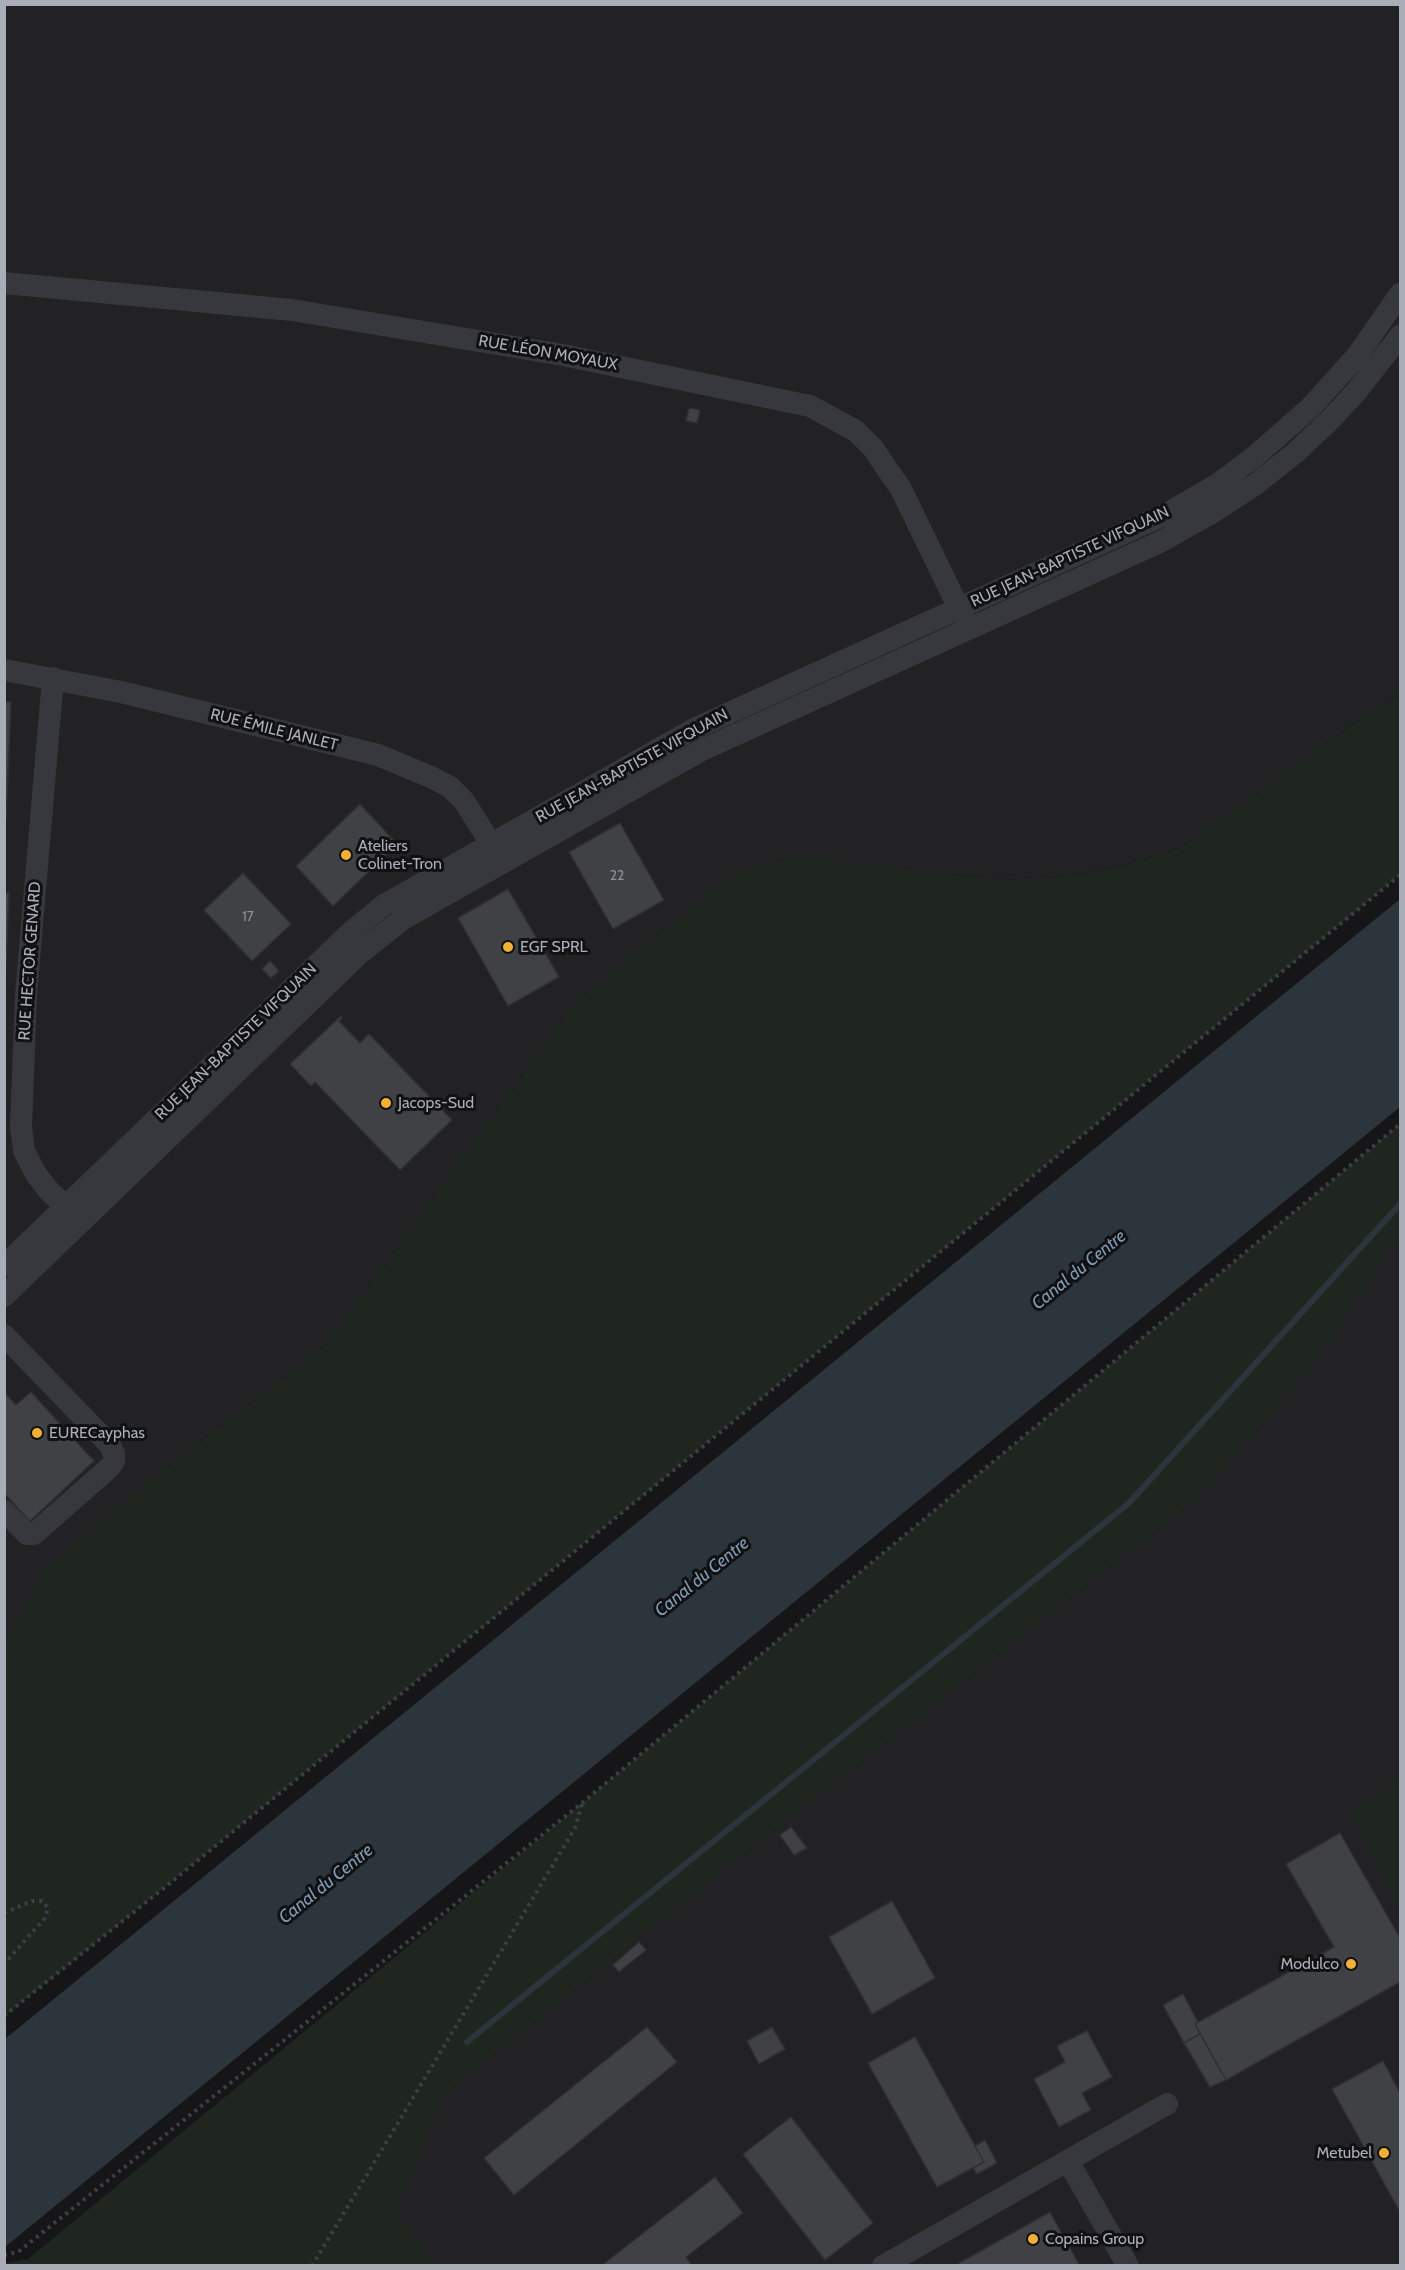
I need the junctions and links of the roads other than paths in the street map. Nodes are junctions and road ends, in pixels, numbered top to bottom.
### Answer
1 (4, 284) edge
2 (1401, 294) edge
3 (1401, 336) edge
4 (964, 618) junction
5 (4, 670) edge
6 (53, 678) junction
7 (496, 852) junction
8 (65, 1206) junction
9 (83, 1221) junction
10 (4, 1266) edge
11 (4, 1296) edge
12 (4, 1335) edge
13 (4, 1511) edge
14 (1167, 2104) dead end
15 (1068, 2161) junction
16 (884, 2265) edge
17 (1128, 2265) edge

1 - 4 street, RUE LÉON MOYAUX
2 - 4 street, RUE JEAN-BAPTISTE VIFQUAIN
3 - 4 street, RUE JEAN-BAPTISTE VIFQUAIN
4 - 7 street, RUE JEAN-BAPTISTE VIFQUAIN
5 - 6 street, RUE ÉMILE JANLET
6 - 7 street, RUE ÉMILE JANLET
6 - 8 street, RUE HECTOR GENARD
7 - 8 street, RUE JEAN-BAPTISTE VIFQUAIN
7 - 9 street, RUE JEAN-BAPTISTE VIFQUAIN
8 - 9 street, RUE HECTOR GENARD
8 - 10 street, RUE JEAN-BAPTISTE VIFQUAIN
9 - 11 street, RUE JEAN-BAPTISTE VIFQUAIN
12 - 13 street
14 - 15 street
15 - 16 street
15 - 17 street

